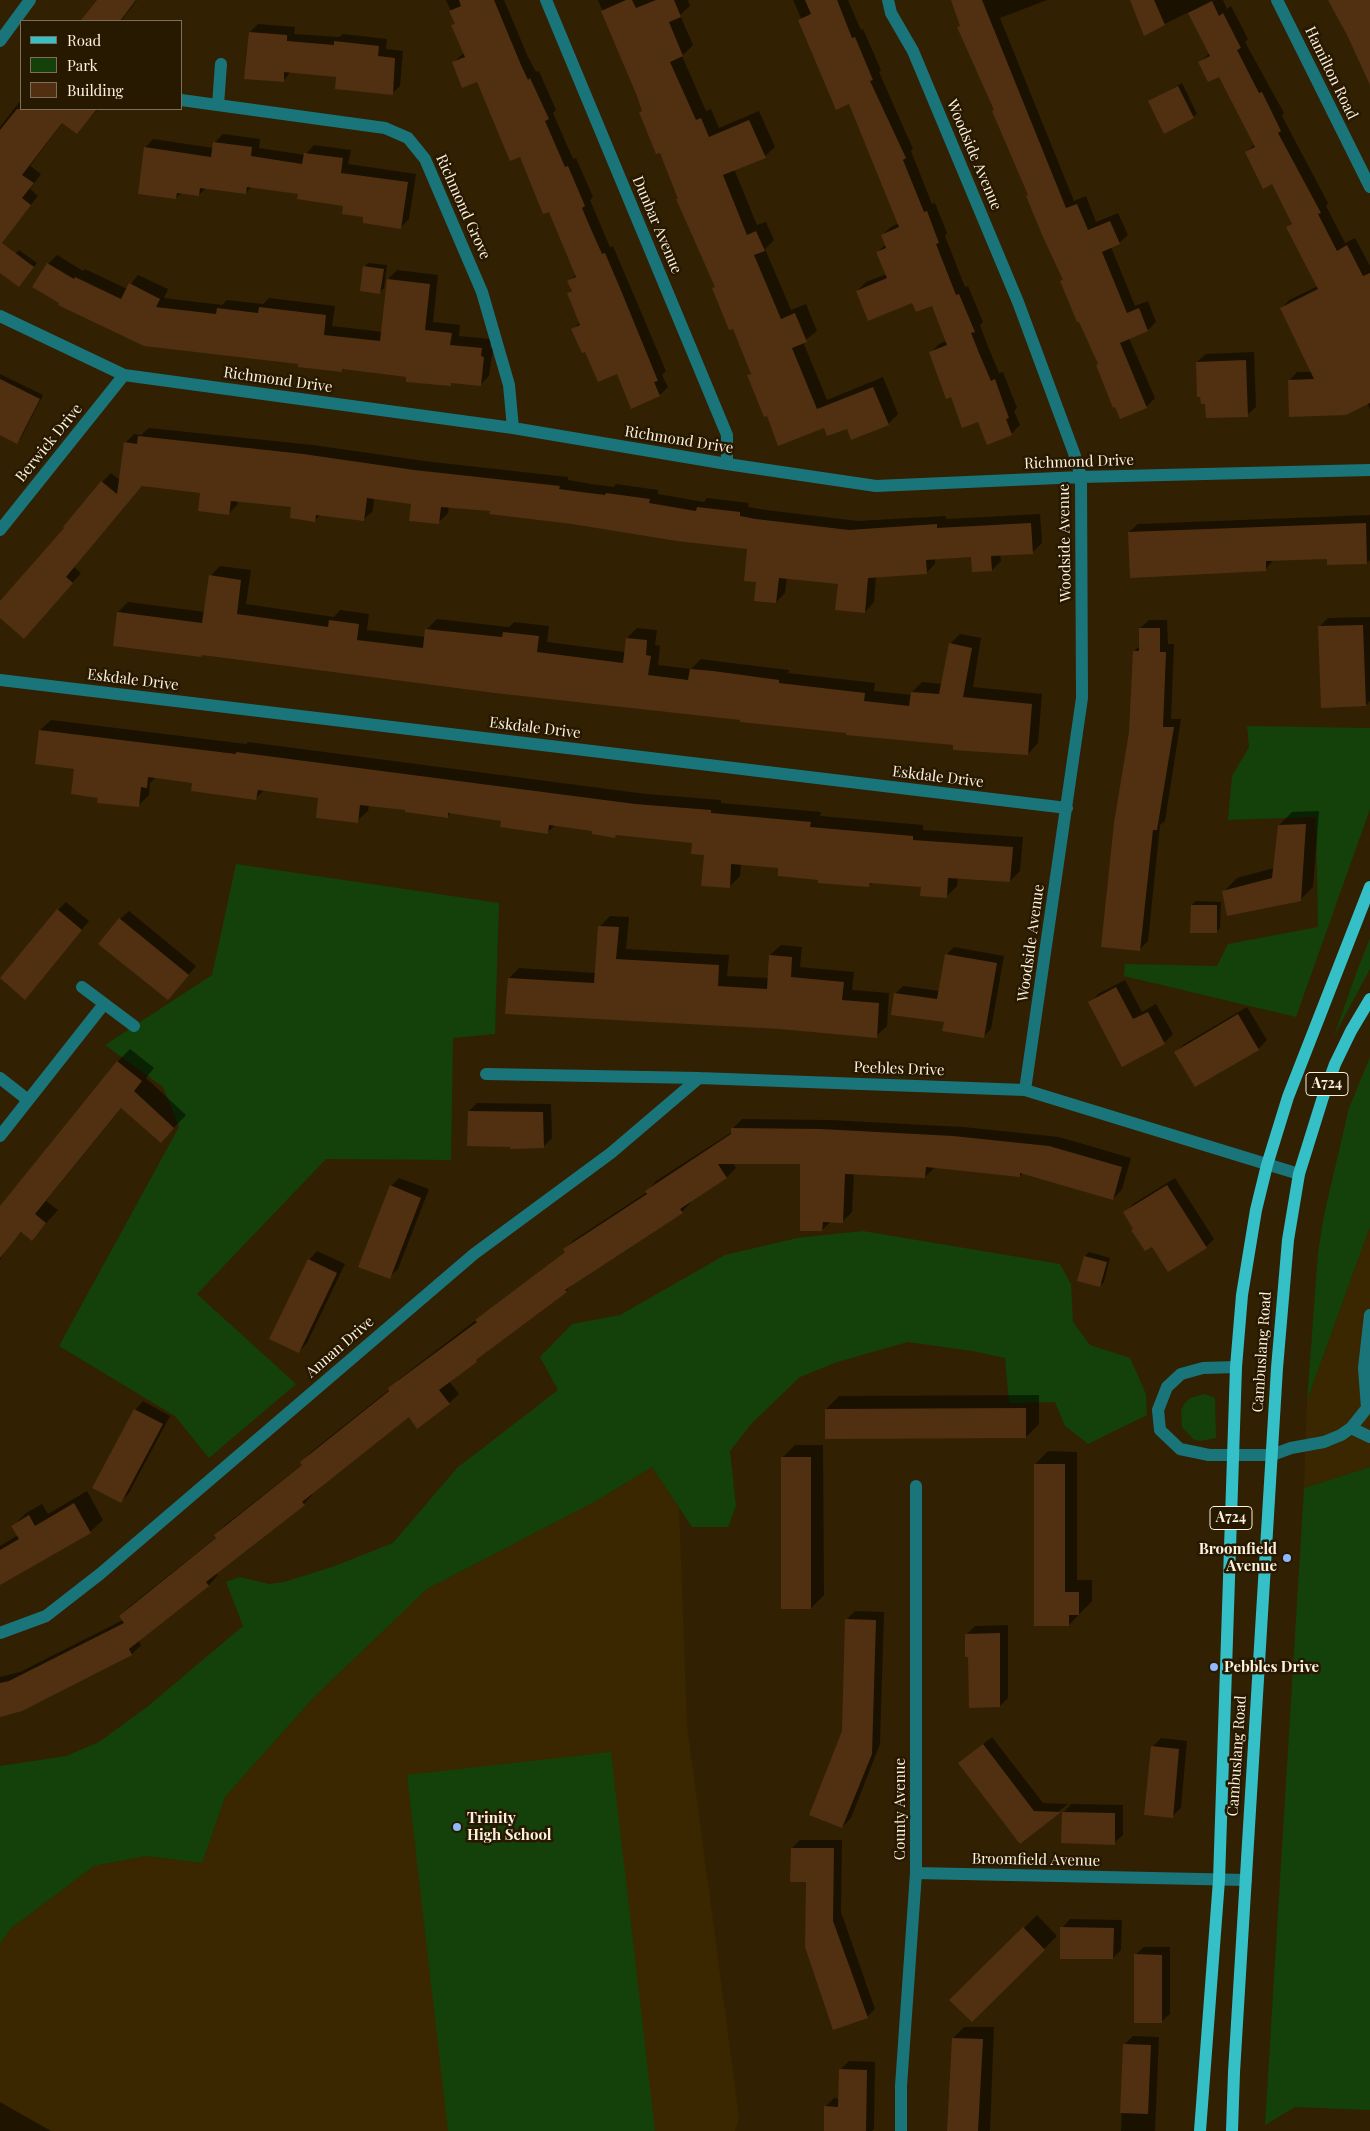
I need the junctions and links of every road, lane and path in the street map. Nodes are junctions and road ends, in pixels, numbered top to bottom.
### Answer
1 (30, 0) edge
2 (546, 0) edge
3 (888, 0) edge
4 (1277, 0) edge
5 (0, 41) edge
6 (221, 64) dead end
7 (182, 100) edge
8 (218, 105) junction
9 (1370, 187) edge
10 (0, 316) edge
11 (124, 375) junction
12 (513, 428) junction
13 (727, 464) junction
14 (1370, 470) edge
15 (1081, 477) junction
16 (0, 530) edge
17 (0, 680) edge
18 (1067, 808) junction
19 (1370, 887) edge
20 (82, 987) dead end
21 (1370, 999) edge
22 (104, 1004) junction
23 (134, 1026) dead end
24 (486, 1074) dead end
25 (0, 1078) edge
26 (699, 1078) junction
27 (1025, 1090) junction
28 (28, 1100) junction
29 (0, 1136) edge
30 (1267, 1165) junction
31 (1299, 1174) junction
32 (1370, 1315) edge
33 (1236, 1367) junction
34 (1368, 1407) edge
35 (1351, 1428) junction
36 (1370, 1438) edge
37 (1234, 1455) junction
38 (1272, 1455) junction
39 (916, 1486) dead end
40 (0, 1632) edge
41 (916, 1873) junction
42 (1219, 1880) junction
43 (1246, 1880) junction
44 (901, 2131) edge
45 (1200, 2131) edge
46 (1232, 2131) edge

1 - 5 street
2 - 13 street, Dunbar Avenue
3 - 15 street, Woodside Avenue
4 - 9 street, Hamilton Road
6 - 8 street
7 - 8 street, Richmond Grove
8 - 12 street, Richmond Grove
10 - 11 street, Richmond Drive
11 - 12 street, Richmond Drive
11 - 16 street, Berwick Drive
12 - 13 street, Richmond Drive
13 - 15 street, Richmond Drive
14 - 15 street, Richmond Drive
15 - 18 street, Woodside Avenue
17 - 18 street, Eskdale Drive
18 - 27 street, Woodside Avenue
19 - 30 main road, A724
20 - 22 street
21 - 31 main road, A724
22 - 23 street
22 - 28 street
24 - 26 street, Peebles Drive
25 - 28 street
26 - 27 street, Peebles Drive
26 - 40 street, Annan Drive
27 - 30 street, Peebles Drive
28 - 29 street
30 - 31 street, Peebles Drive
30 - 33 main road, A724
31 - 38 main road, Cambuslang Road / A724
32 - 34 street
33 - 37 main road, A724
33 - 37 street
34 - 35 street
35 - 36 street
35 - 38 street
37 - 38 street
37 - 42 main road, A724
38 - 43 main road, Cambuslang Road / A724
39 - 41 street, County Avenue
41 - 42 street, Broomfield Avenue
41 - 44 street, County Avenue
42 - 43 street, Broomfield Avenue
42 - 45 main road, A724
43 - 46 main road, Cambuslang Road / A724

